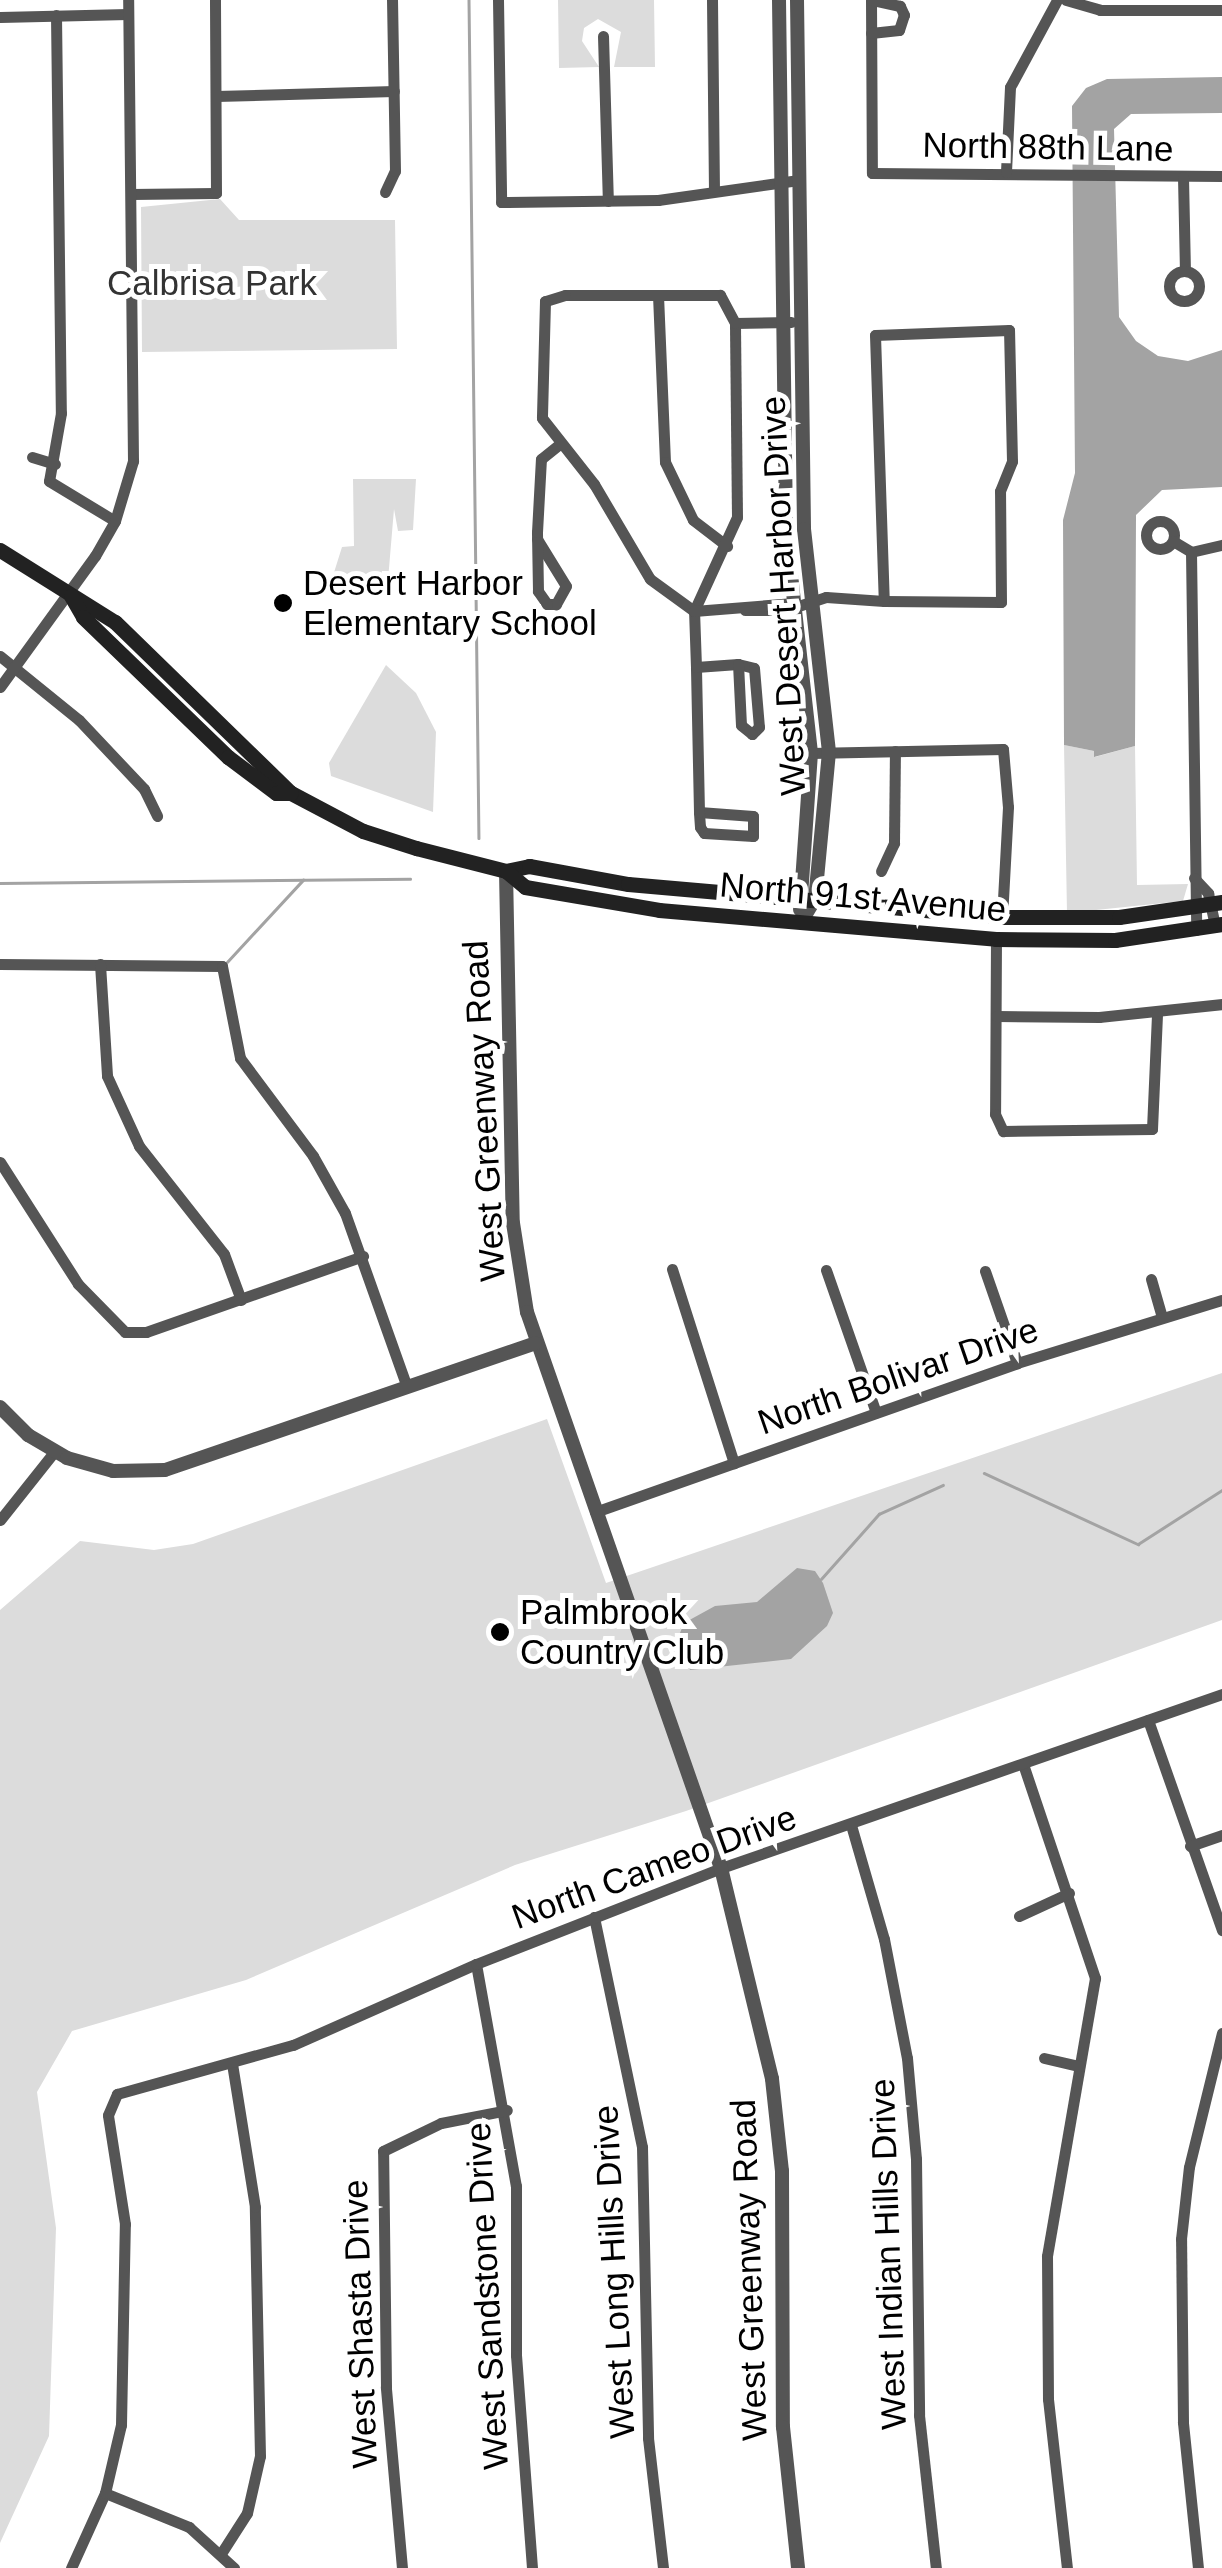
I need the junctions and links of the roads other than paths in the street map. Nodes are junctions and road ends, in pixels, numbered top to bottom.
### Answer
1 (128, 0) edge
2 (214, 0) edge
3 (392, 0) edge
4 (498, 0) edge
5 (712, 0) edge
6 (778, 0) edge
7 (797, 0) edge
8 (872, 0) edge
9 (1057, 0) edge
10 (1066, 0) edge
11 (1222, 10) edge
12 (128, 14) junction
13 (56, 15) junction
14 (0, 16) edge
15 (872, 33) junction
16 (602, 36) dead end
17 (394, 91) junction
18 (216, 96) junction
19 (1006, 172) junction
20 (1222, 176) edge
21 (1183, 177) junction
22 (781, 180) junction
23 (799, 180) junction
24 (714, 189) junction
25 (384, 192) dead end
26 (131, 194) junction
27 (608, 201) junction
28 (1184, 271) dead end
29 (658, 295) junction
30 (801, 321) junction
31 (783, 322) junction
32 (735, 323) junction
33 (558, 445) junction
34 (32, 457) dead end
35 (55, 464) junction
36 (115, 521) junction
37 (537, 539) junction
38 (1172, 541) dead end
39 (1222, 545) edge
40 (728, 546) junction
41 (0, 550) edge
42 (1191, 552) junction
43 (71, 596) junction
44 (812, 599) junction
45 (884, 601) junction
46 (794, 603) junction
47 (694, 611) junction
48 (0, 656) edge
49 (738, 664) junction
50 (16, 666) junction
51 (696, 666) junction
52 (0, 687) edge
53 (895, 751) junction
54 (829, 752) junction
55 (811, 754) junction
56 (699, 812) junction
57 (157, 816) dead end
58 (506, 870) junction
59 (881, 871) dead end
60 (1194, 878) junction
61 (807, 898) junction
62 (1216, 903) edge
63 (1192, 908) junction
64 (1002, 918) junction
65 (802, 920) junction
66 (1218, 925) edge
67 (1196, 930) junction
68 (996, 939) junction
69 (0, 964) edge
70 (100, 964) junction
71 (1222, 1004) edge
72 (1157, 1013) junction
73 (996, 1016) junction
74 (0, 1162) edge
75 (364, 1256) junction
76 (672, 1269) dead end
77 (826, 1270) dead end
78 (985, 1270) dead end
79 (1151, 1279) dead end
80 (241, 1300) junction
81 (1222, 1300) edge
82 (1161, 1315) junction
83 (536, 1344) junction
84 (1017, 1363) junction
85 (407, 1387) junction
86 (0, 1407) edge
87 (876, 1413) junction
88 (54, 1452) junction
89 (734, 1463) junction
90 (594, 1512) junction
91 (0, 1520) edge
92 (1222, 1694) edge
93 (1148, 1720) junction
94 (1023, 1764) junction
95 (851, 1824) junction
96 (1222, 1835) edge
97 (1190, 1846) junction
98 (720, 1868) junction
99 (1069, 1893) junction
100 (1018, 1916) dead end
101 (594, 1917) junction
102 (1222, 1930) edge
103 (476, 1964) junction
104 (1222, 2033) edge
105 (1044, 2058) dead end
106 (232, 2064) junction
107 (1079, 2066) junction
108 (506, 2110) junction
109 (106, 2493) junction
110 (222, 2552) junction
111 (71, 2568) edge
112 (234, 2568) edge
113 (402, 2568) edge
114 (532, 2568) edge
115 (663, 2568) edge
116 (798, 2568) edge
117 (936, 2568) edge
118 (1067, 2568) edge
119 (1198, 2568) edge

1 - 12 street
2 - 18 street
3 - 17 street
4 - 27 street
5 - 24 street
6 - 22 street, West Desert Harbor Drive
7 - 23 street, West Desert Harbor Drive
8 - 15 street
8 - 15 street
9 - 19 street
10 - 11 street
12 - 13 street
12 - 26 street
13 - 14 street
13 - 35 street
15 - 19 street, North 88th Lane
16 - 27 street
17 - 18 street
17 - 25 street
18 - 26 street
19 - 21 street, North 88th Lane
20 - 21 street, North 88th Lane
21 - 28 street
22 - 23 street
22 - 24 street
22 - 31 street, West Desert Harbor Drive
23 - 30 street, West Desert Harbor Drive
24 - 27 street
26 - 36 street
29 - 32 street
29 - 33 street
29 - 40 street
30 - 31 street
30 - 44 street, West Desert Harbor Drive
31 - 32 street
31 - 46 street, West Desert Harbor Drive
32 - 40 street
33 - 37 street
33 - 47 street
34 - 35 street
35 - 36 street
36 - 43 street
37 - 37 street
38 - 42 street
39 - 42 street
40 - 47 street
41 - 43 main road, North 91st Avenue
42 - 60 street
43 - 50 street
43 - 58 main road, North 91st Avenue
44 - 45 street
44 - 46 street
44 - 54 street, West Desert Harbor Drive
45 - 45 street
46 - 47 street
46 - 55 street, West Desert Harbor Drive
47 - 51 street
48 - 50 street
49 - 49 street
49 - 51 street
50 - 52 street
50 - 57 street
51 - 56 street
53 - 54 street
53 - 59 street
53 - 64 street
54 - 55 street
54 - 61 street, West Desert Harbor Drive
55 - 61 street, West Desert Harbor Drive
56 - 56 street
58 - 61 main road, North 91st Avenue
58 - 65 main road, North 91st Avenue
58 - 83 street, West Greenway Road
60 - 62 street
60 - 63 street
61 - 64 main road, North 91st Avenue
61 - 65 street, West Desert Harbor Drive
62 - 63 main road, North 91st Avenue
62 - 66 street
63 - 64 main road, North 91st Avenue
63 - 67 street
65 - 68 main road, North 91st Avenue
66 - 67 main road, North 91st Avenue
67 - 68 main road, North 91st Avenue
68 - 73 street
69 - 70 street
70 - 75 street
70 - 80 street
71 - 72 street
72 - 73 street
72 - 73 street
74 - 80 street
75 - 80 street
75 - 85 street
76 - 89 street
77 - 87 street
78 - 84 street
79 - 82 street
81 - 82 street, North Bolivar Drive
82 - 84 street, North Bolivar Drive
83 - 85 street
83 - 90 street, West Greenway Road
84 - 87 street, North Bolivar Drive
85 - 88 street
86 - 88 street
87 - 89 street, North Bolivar Drive
88 - 91 street
89 - 90 street, North Bolivar Drive
90 - 98 street, West Greenway Road
92 - 93 street, North Cameo Drive
93 - 94 street, North Cameo Drive
93 - 97 street
94 - 95 street, North Cameo Drive
94 - 99 street
95 - 98 street, North Cameo Drive
95 - 117 street, West Indian Hills Drive
96 - 97 street
97 - 102 street
98 - 101 street, North Cameo Drive
98 - 116 street, West Greenway Road
99 - 100 street
99 - 107 street
101 - 103 street, North Cameo Drive
101 - 115 street, West Long Hills Drive
103 - 106 street, North Cameo Drive
103 - 108 street, West Sandstone Drive
104 - 119 street
105 - 107 street
106 - 109 street, North Cameo Drive
106 - 110 street
107 - 118 street
108 - 113 street, West Shasta Drive
108 - 114 street, West Sandstone Drive
109 - 110 street
109 - 111 street
110 - 112 street

